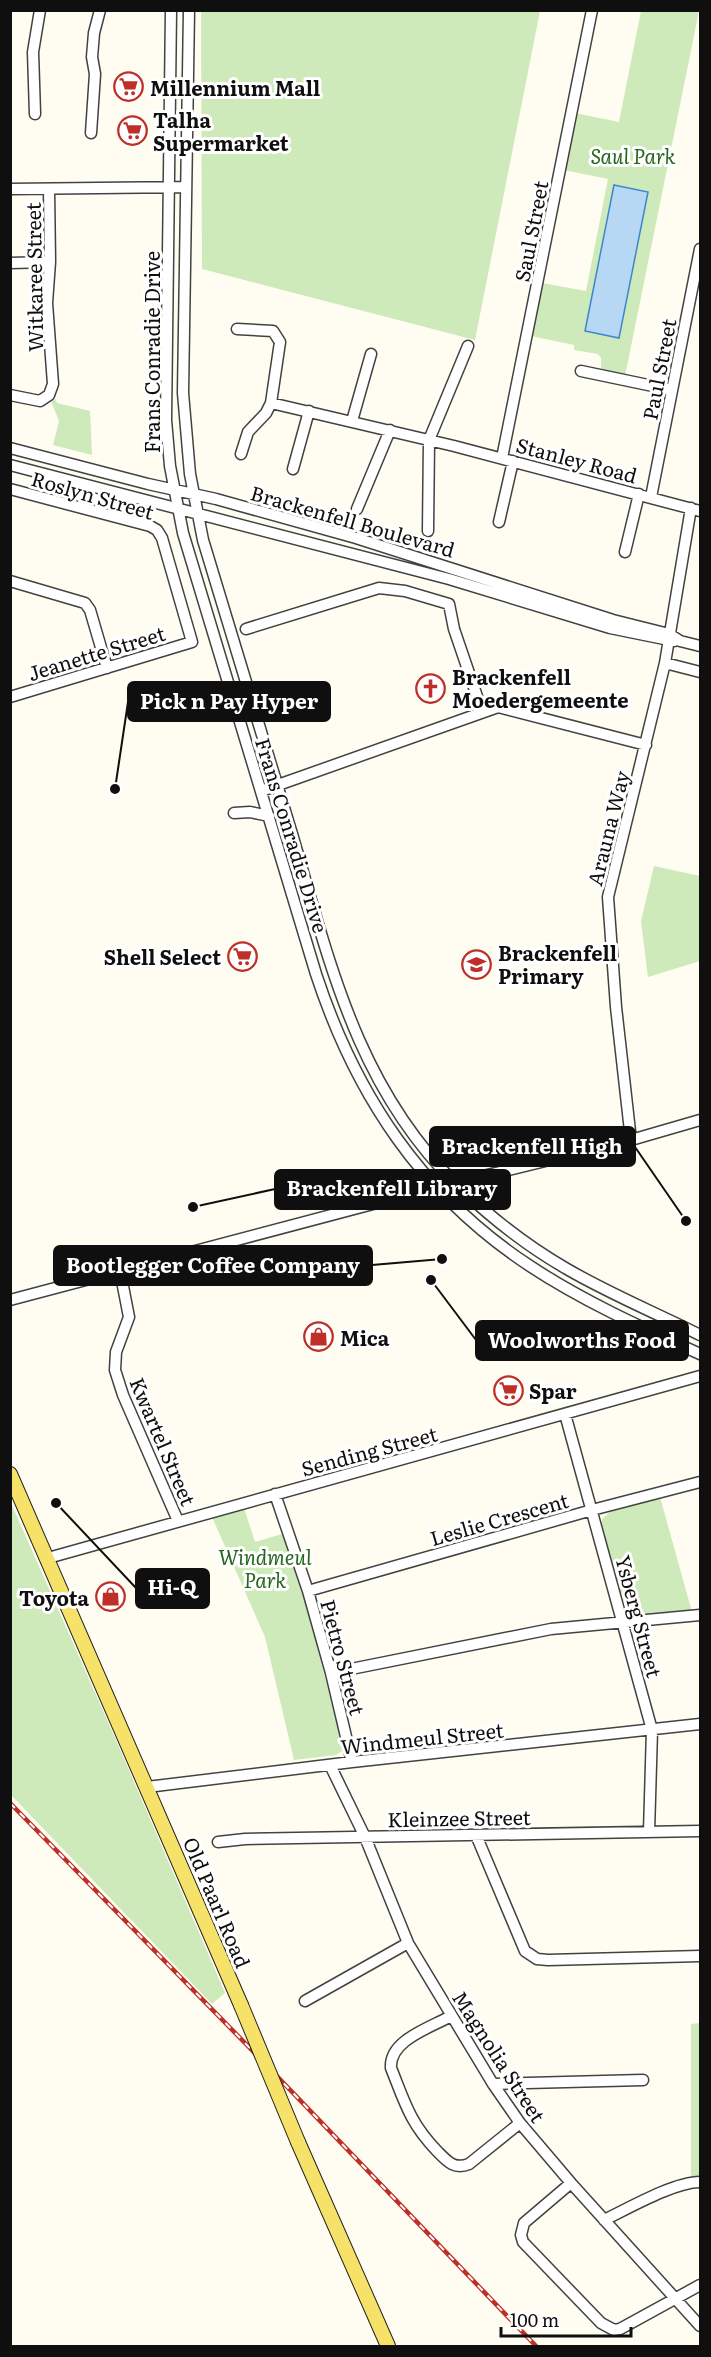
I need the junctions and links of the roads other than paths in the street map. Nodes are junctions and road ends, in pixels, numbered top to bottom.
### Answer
1 (40, 10) edge
2 (100, 10) edge
3 (171, 10) edge
4 (189, 10) edge
5 (592, 10) edge
6 (35, 114) dead end
7 (91, 133) dead end
8 (169, 187) junction
9 (186, 187) junction
10 (10, 189) edge
11 (49, 189) junction
12 (700, 249) edge
13 (50, 262) junction
14 (10, 263) edge
15 (237, 329) dead end
16 (468, 346) dead end
17 (371, 354) dead end
18 (581, 371) dead end
19 (672, 390) junction
20 (10, 395) edge
21 (272, 403) junction
22 (309, 411) junction
23 (352, 421) junction
24 (390, 430) junction
25 (429, 440) junction
26 (10, 448) edge
27 (241, 454) dead end
28 (507, 460) junction
29 (10, 465) edge
30 (293, 469) dead end
31 (10, 489) edge
32 (174, 490) junction
33 (639, 494) junction
34 (194, 495) junction
35 (651, 497) junction
36 (178, 508) junction
37 (357, 509) dead end
38 (696, 510) edge
39 (198, 514) junction
40 (499, 522) dead end
41 (428, 531) dead end
42 (625, 552) dead end
43 (10, 581) edge
44 (246, 629) dead end
45 (669, 638) junction
46 (192, 642) joint
47 (700, 646) edge
48 (665, 663) junction
49 (107, 668) junction
50 (700, 672) edge
51 (10, 697) edge
52 (482, 711) junction
53 (646, 745) junction
54 (277, 786) junction
55 (261, 791) junction
56 (234, 813) dead end
57 (268, 816) junction
58 (700, 1120) edge
59 (631, 1140) junction
60 (456, 1184) junction
61 (438, 1188) junction
62 (120, 1271) junction
63 (10, 1300) edge
64 (700, 1335) edge
65 (700, 1354) edge
66 (700, 1376) edge
67 (565, 1414) junction
68 (10, 1474) edge
69 (700, 1482) edge
70 (275, 1494) junction
71 (592, 1510) junction
72 (178, 1521) junction
73 (48, 1558) junction
74 (308, 1591) junction
75 (700, 1615) edge
76 (623, 1623) junction
77 (331, 1673) junction
78 (700, 1724) edge
79 (652, 1730) junction
80 (352, 1762) junction
81 (330, 1765) junction
82 (147, 1787) junction
83 (700, 1831) edge
84 (649, 1832) junction
85 (476, 1835) junction
86 (365, 1837) junction
87 (218, 1842) dead end
88 (408, 1943) junction
89 (700, 1956) edge
90 (305, 2001) dead end
91 (451, 2016) junction
92 (643, 2080) dead end
93 (493, 2084) junction
94 (520, 2123) junction
95 (700, 2182) edge
96 (571, 2183) junction
97 (604, 2220) junction
98 (700, 2285) edge
99 (676, 2300) junction
100 (700, 2326) edge
101 (388, 2346) edge

1 - 6 street
2 - 7 street
3 - 8 street, Frans Conradie Drive
4 - 9 street, Frans Conradie Drive
5 - 28 street, Saul Street
8 - 9 street
8 - 11 street
8 - 32 street, Frans Conradie Drive
9 - 34 street, Frans Conradie Drive
10 - 11 street
11 - 13 street, Witkaree Street
12 - 19 street, Paul Street
13 - 14 street
13 - 20 street, Witkaree Street
15 - 21 street
16 - 25 street
17 - 23 street
18 - 19 street
19 - 35 street, Paul Street
21 - 22 street, Stanley Road
21 - 27 street
22 - 23 street, Stanley Road
22 - 30 street
23 - 24 street, Stanley Road
24 - 25 street, Stanley Road
24 - 37 street
25 - 28 street, Stanley Road
25 - 41 street
26 - 32 street, Brackenfell Boulevard
28 - 33 street, Stanley Road
28 - 40 street, Saul Street
29 - 36 street, Brackenfell Boulevard
31 - 46 street, Roslyn Street
32 - 34 street, Brackenfell Boulevard
32 - 36 street, Frans Conradie Drive
33 - 35 street, Stanley Road
33 - 42 street
34 - 39 street, Frans Conradie Drive
34 - 45 street, Brackenfell Boulevard
35 - 38 street, Stanley Road
36 - 39 street, Brackenfell Boulevard
36 - 55 street, Frans Conradie Drive
38 - 45 street, Stanley Road
39 - 45 street, Brackenfell Boulevard
39 - 54 street, Frans Conradie Drive
43 - 49 street
44 - 52 street
45 - 47 street, Brackenfell Boulevard
45 - 48 street, Arauna Way
46 - 49 street, Jeanette Street
48 - 50 street
48 - 53 street, Arauna Way
49 - 51 street, Jeanette Street
52 - 53 street
52 - 54 street
53 - 59 street, Arauna Way
54 - 55 street
54 - 60 street, Frans Conradie Drive
55 - 57 street, Frans Conradie Drive
56 - 57 street
57 - 61 street, Frans Conradie Drive
58 - 59 street
59 - 60 street
60 - 61 street
60 - 64 street, Frans Conradie Drive
61 - 62 street
61 - 65 street, Frans Conradie Drive
62 - 63 street
62 - 72 street, Kwartel Street
66 - 67 street, Sending Street
67 - 70 street, Sending Street
67 - 71 street, Ysberg Street
68 - 73 main road, Old Paarl Road
69 - 71 street, Leslie Crescent
70 - 72 street, Sending Street
70 - 74 street, Pietro Street
71 - 74 street, Leslie Crescent
71 - 76 street, Ysberg Street
72 - 73 street, Sending Street
73 - 82 main road, Old Paarl Road
74 - 77 street, Pietro Street
75 - 76 street
76 - 77 street
76 - 79 street, Ysberg Street
77 - 80 street, Pietro Street
78 - 79 street, Windmeul Street
79 - 80 street, Windmeul Street
79 - 84 street, Ysberg Street
80 - 81 street, Windmeul Street
81 - 82 street, Windmeul Street
81 - 86 street, Magnolia Street
82 - 101 main road, Old Paarl Road, bridge
83 - 84 street, Kleinzee Street
84 - 85 street, Kleinzee Street
85 - 86 street, Kleinzee Street
85 - 89 street
86 - 87 street, Kleinzee Street
86 - 88 street, Magnolia Street
88 - 90 street
88 - 91 street, Magnolia Street
91 - 93 street, Magnolia Street
91 - 94 street
92 - 93 street
93 - 94 street, Magnolia Street
94 - 96 street, Magnolia Street
95 - 97 street
96 - 97 street, Magnolia Street
96 - 99 street
97 - 99 street, Magnolia Street
98 - 99 street
99 - 100 street, Magnolia Street

